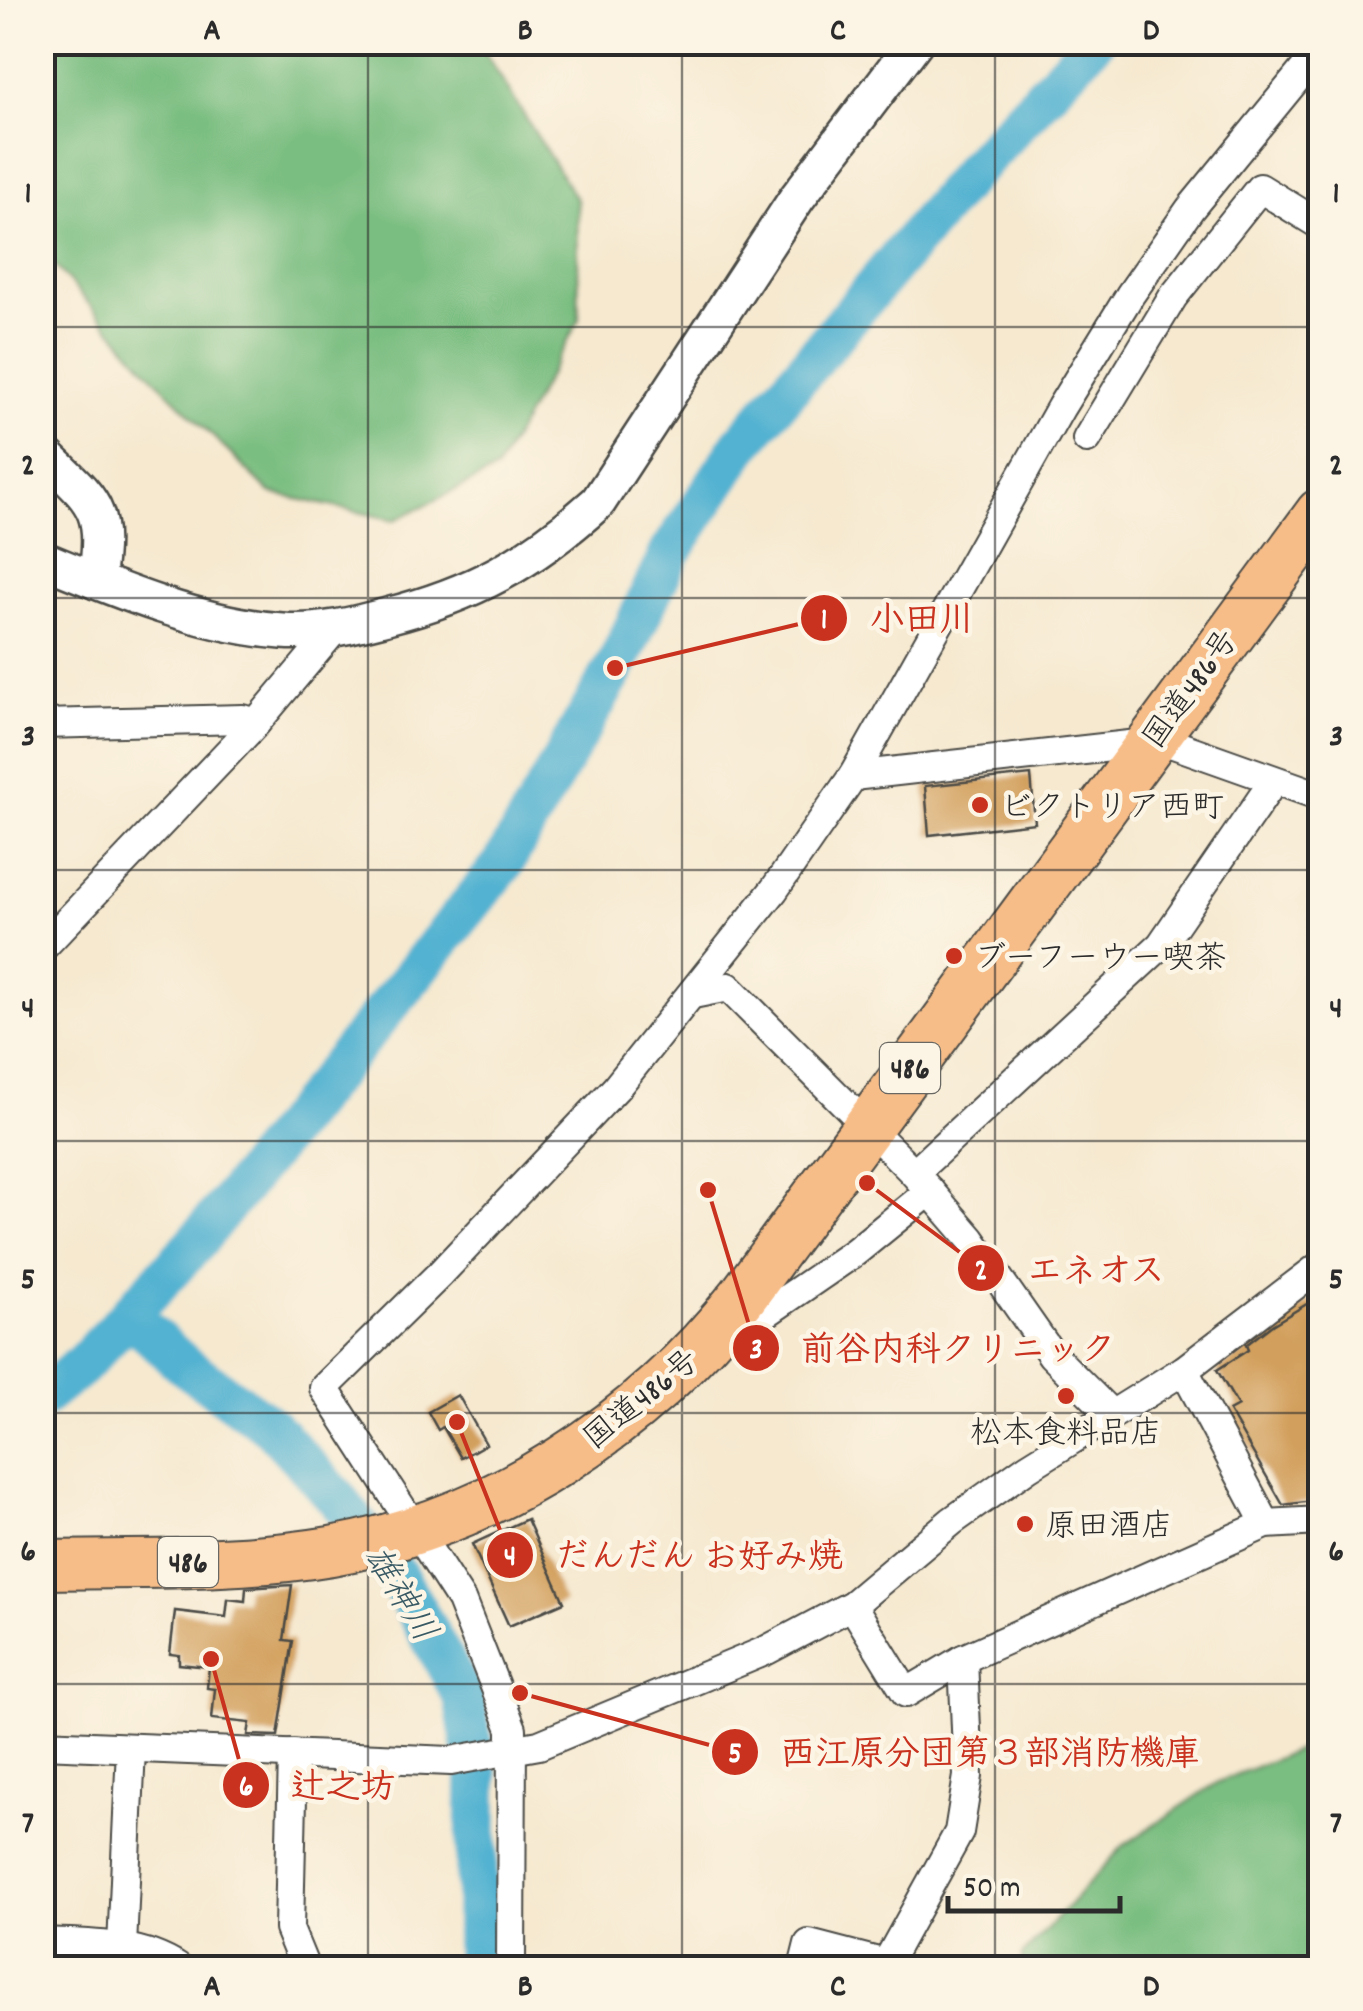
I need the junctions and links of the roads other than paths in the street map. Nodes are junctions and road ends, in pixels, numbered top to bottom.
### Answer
1 (916, 42) edge
2 (1320, 50) edge
3 (1269, 111) junction
4 (1256, 184) junction
5 (1190, 209) junction
6 (1320, 225) edge
7 (1128, 374) junction
8 (1061, 406) junction
9 (1086, 440) dead end
10 (42, 452) edge
11 (1320, 513) edge
12 (42, 560) edge
13 (96, 581) junction
14 (334, 630) junction
15 (256, 723) junction
16 (42, 724) edge
17 (1149, 744) junction
18 (853, 776) junction
19 (1273, 782) junction
20 (1320, 796) edge
21 (42, 948) edge
22 (694, 994) junction
23 (867, 1126) junction
24 (922, 1182) junction
25 (1320, 1266) edge
26 (743, 1296) junction
27 (1184, 1370) junction
28 (1111, 1414) junction
29 (1320, 1521) edge
30 (1266, 1524) junction
31 (411, 1530) junction
32 (42, 1565) edge
33 (852, 1605) junction
34 (963, 1659) junction
35 (42, 1744) edge
36 (131, 1748) junction
37 (508, 1751) junction
38 (293, 1754) junction
39 (42, 1942) edge
40 (122, 1947) junction
41 (178, 1968) edge
42 (305, 1968) edge
43 (511, 1968) edge
44 (802, 1968) edge

1 - 14 street
2 - 3 street
3 - 4 street
3 - 5 street
4 - 5 street
4 - 6 street
4 - 7 street
5 - 8 street
7 - 8 street
7 - 9 street
8 - 18 street
10 - 13 street
11 - 17 highway, 国道486号 / 486
12 - 13 street
13 - 14 street
14 - 15 street
15 - 16 street
15 - 21 street
17 - 18 street
17 - 19 street
17 - 23 highway, 国道486号 / 486
18 - 22 street
19 - 20 street
19 - 24 street
22 - 23 street
22 - 31 street
23 - 24 street
23 - 26 highway, 国道486号 / 486
24 - 26 street
24 - 28 street
25 - 27 street
26 - 31 highway, 国道486号 / 486
27 - 28 street
27 - 30 street
28 - 33 street
29 - 30 street
30 - 34 street
31 - 32 highway, 国道486号 / 486
31 - 37 street
33 - 34 street
33 - 37 street
34 - 44 street
35 - 36 street
36 - 38 street
36 - 40 street
37 - 38 street
37 - 43 street
38 - 42 street
39 - 40 street
40 - 41 street

